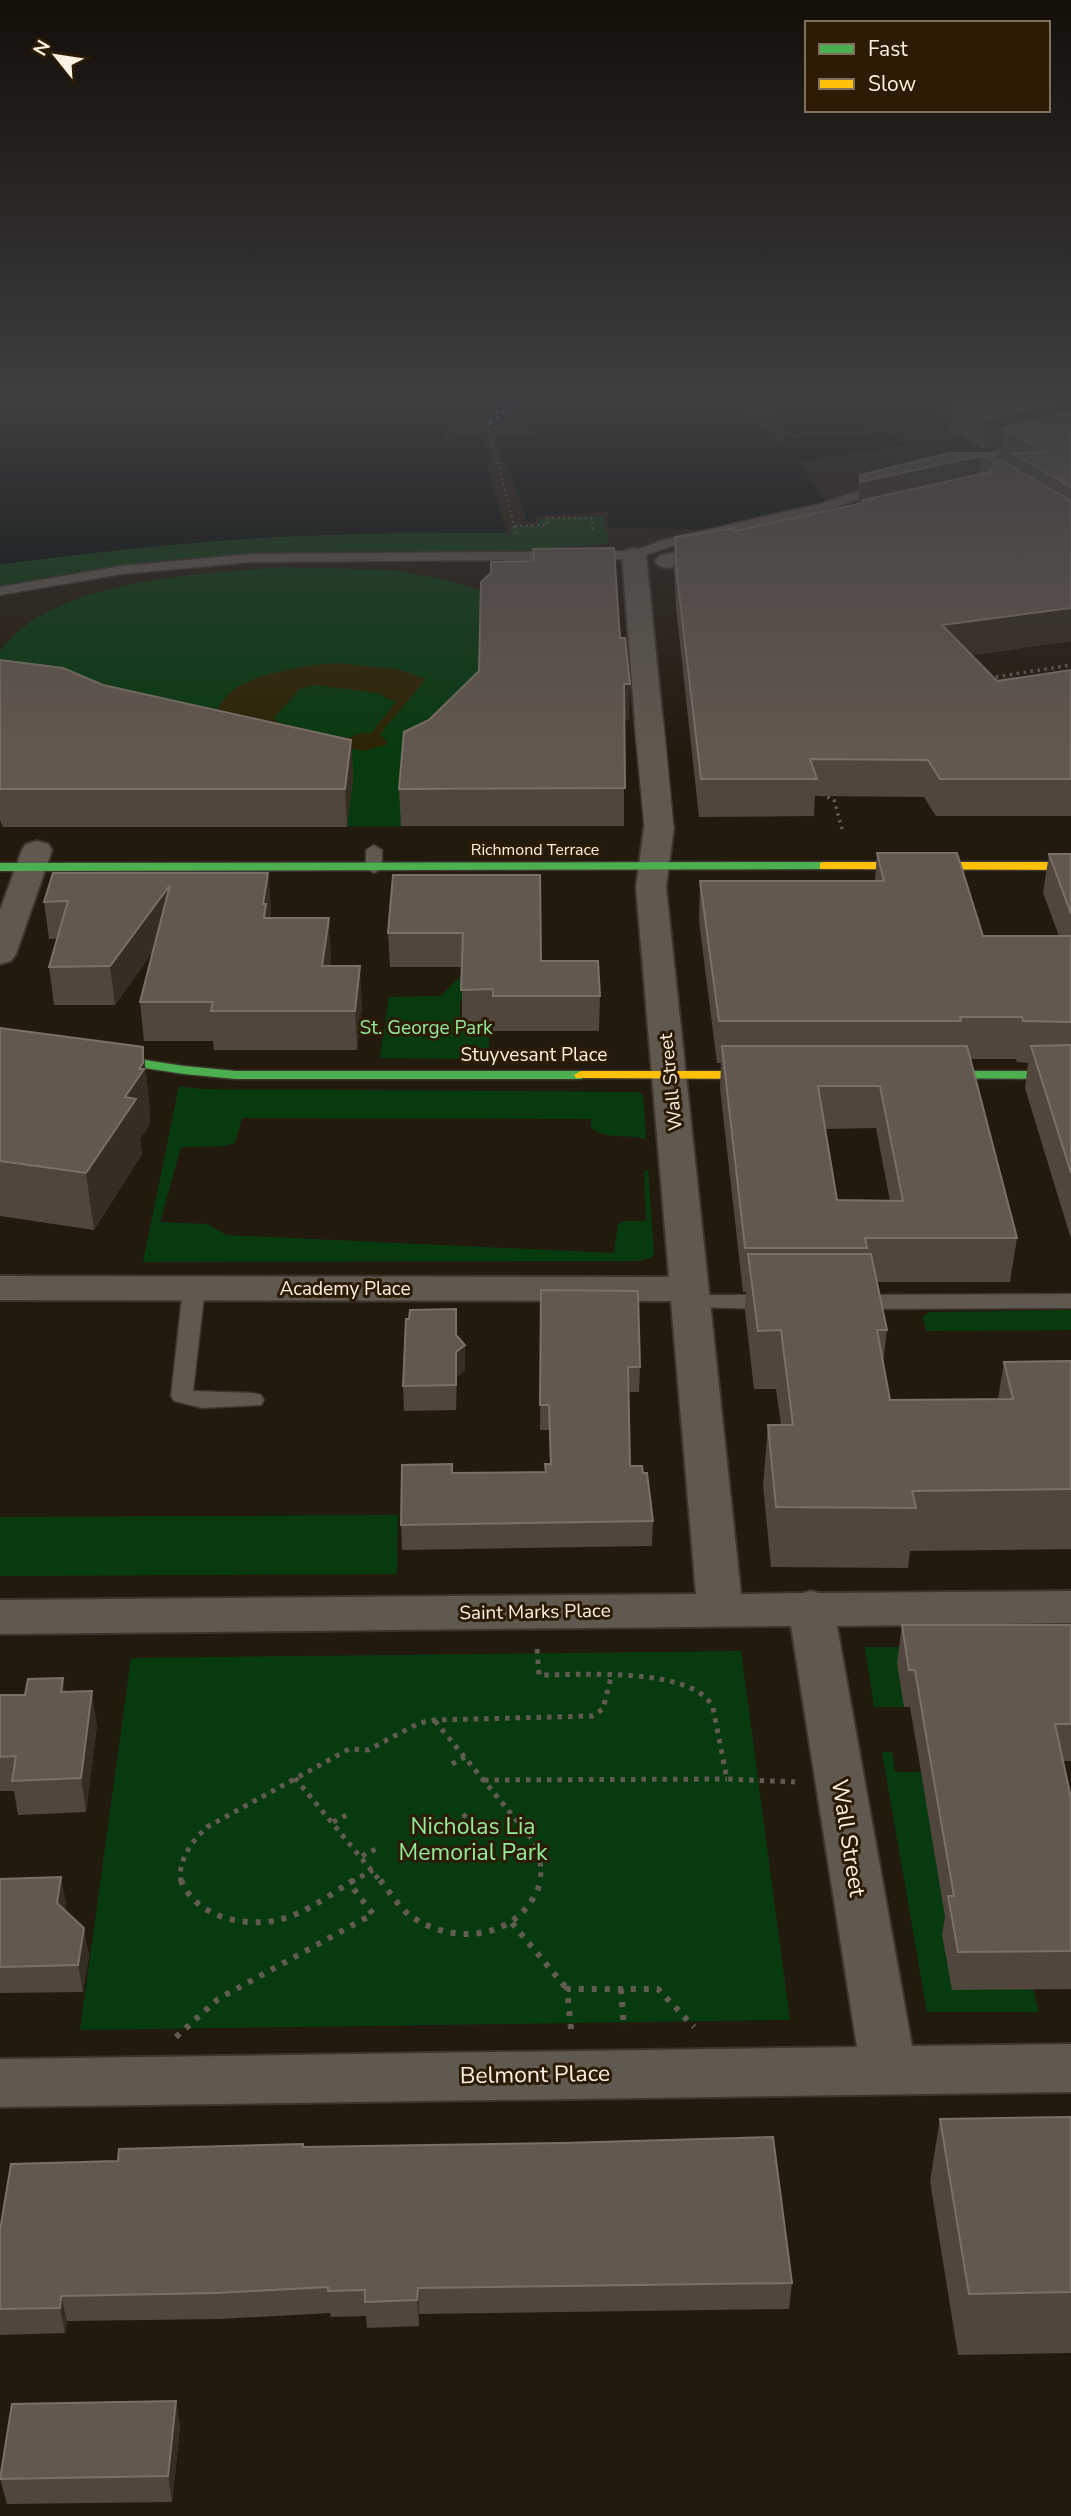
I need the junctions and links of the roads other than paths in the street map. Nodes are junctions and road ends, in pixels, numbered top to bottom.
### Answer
1 (778, 517) edge
2 (755, 546) edge
3 (634, 555) junction
4 (667, 561) dead end
5 (0, 591) edge
6 (656, 848) junction
7 (77, 850) dead end
8 (374, 850) dead end
9 (20, 859) edge
10 (745, 866) junction
11 (828, 866) junction
12 (1071, 866) edge
13 (373, 867) junction
14 (748, 888) edge
15 (833, 888) edge
16 (0, 954) edge
17 (0, 1042) edge
18 (669, 1075) junction
19 (788, 1075) edge
20 (910, 1075) edge
21 (1071, 1075) edge
22 (0, 1288) edge
23 (194, 1288) junction
24 (690, 1295) junction
25 (1071, 1301) edge
26 (795, 1302) edge
27 (834, 1302) edge
28 (253, 1400) dead end
29 (811, 1607) junction
30 (1071, 1607) edge
31 (720, 1609) junction
32 (0, 1618) edge
33 (1071, 2067) edge
34 (888, 2068) junction
35 (0, 2083) edge

1 - 3 lane
2 - 4 street
3 - 5 lane
3 - 6 street, Wall Street, bridge
6 - 10 main road, Richmond Terrace
6 - 13 main road, Richmond Terrace
6 - 18 street, Wall Street
7 - 9 main road
8 - 13 lane
9 - 13 main road, Richmond Terrace
9 - 16 street
10 - 11 main road, Richmond Terrace
10 - 14 lane
11 - 12 main road, Richmond Terrace
11 - 15 lane
17 - 18 main road, Stuyvesant Place
18 - 19 main road, Stuyvesant Place
18 - 24 street, Wall Street
20 - 21 main road
22 - 23 street, Academy Place
23 - 24 street, Academy Place
23 - 28 lane
24 - 26 lane
24 - 31 street, Wall Street
25 - 27 lane
29 - 30 street, Saint Marks Place
29 - 31 street, Saint Marks Place
29 - 34 street, Wall Street
31 - 32 street, Saint Marks Place
33 - 34 street, Belmont Place
34 - 35 street, Belmont Place

